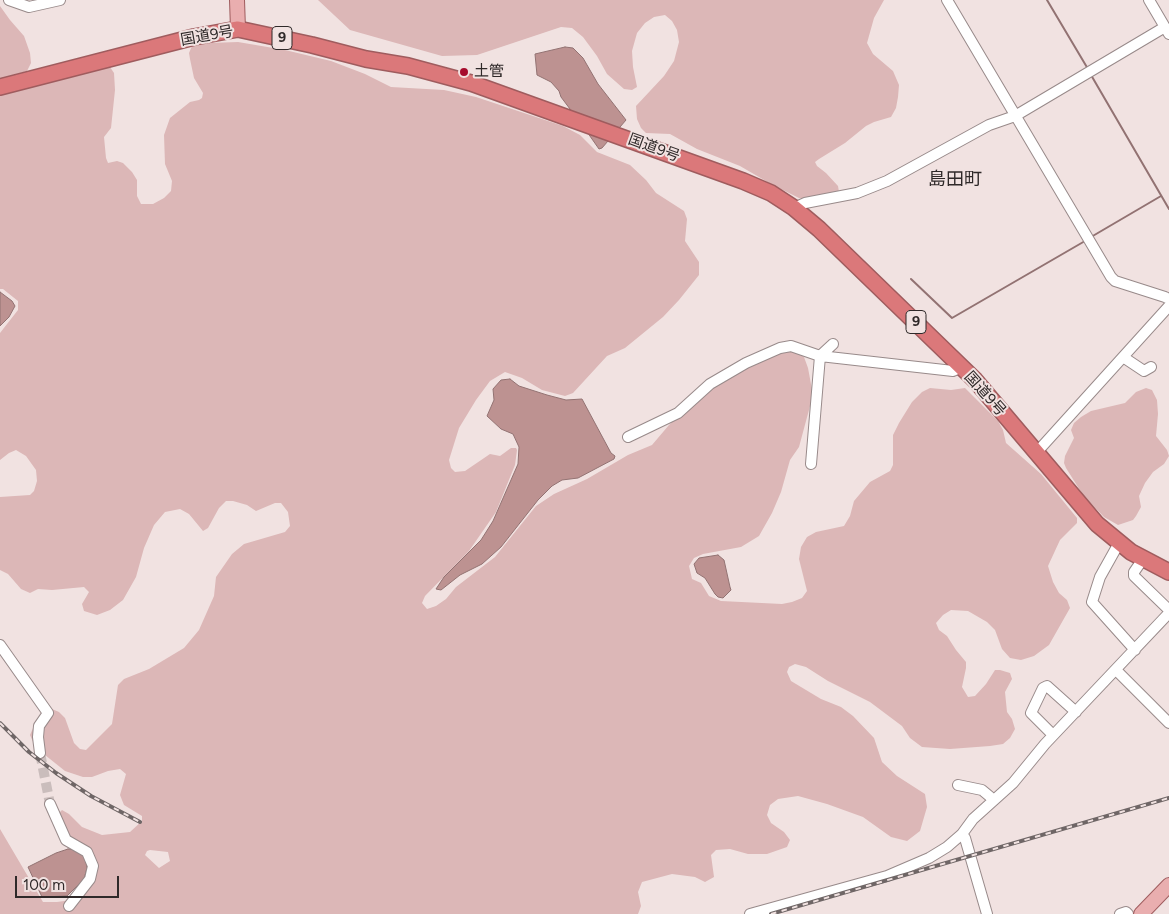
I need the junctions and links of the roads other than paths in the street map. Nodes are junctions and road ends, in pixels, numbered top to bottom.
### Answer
1 (9, 0) edge
2 (60, 0) edge
3 (237, 0) edge
4 (947, 0) edge
5 (1149, 0) edge
6 (238, 29) junction
7 (1167, 30) edge
8 (0, 87) edge
9 (1015, 116) junction
10 (794, 208) junction
11 (1169, 300) edge
12 (1169, 306) edge
13 (833, 344) dead end
14 (820, 356) junction
15 (1123, 357) junction
16 (1151, 367) dead end
17 (962, 368) junction
18 (628, 437) dead end
19 (1037, 452) junction
20 (811, 464) dead end
21 (1119, 543) junction
22 (1143, 559) junction
23 (1169, 572) edge
24 (1169, 612) edge
25 (0, 645) edge
26 (1135, 650) junction
27 (1116, 670) junction
28 (1076, 712) junction
29 (1169, 723) edge
30 (1052, 734) dead end
31 (40, 753) tunnel mouth
32 (958, 785) dead end
33 (994, 800) junction
34 (50, 804) tunnel mouth
35 (962, 834) junction
36 (1169, 886) edge
37 (69, 906) dead end
38 (750, 914) edge
39 (987, 914) edge
40 (1120, 914) edge
41 (1128, 914) edge
42 (1141, 914) edge

1 - 2 street
3 - 6 main road
4 - 9 street
5 - 7 street
6 - 8 highway, 国道9号 / 9
6 - 10 highway, 国道9号 / 9
7 - 9 street
9 - 10 street
9 - 11 street
10 - 17 highway, 国道9号 / 9
12 - 15 street
13 - 14 street
14 - 17 street
14 - 18 street
14 - 20 street
15 - 16 street
15 - 19 street
17 - 19 highway, 国道9号 / 9
19 - 21 highway, 国道9号 / 9
21 - 22 highway, 国道9号 / 9
21 - 26 street
22 - 23 highway, 国道9号 / 9
22 - 24 street
24 - 26 street
25 - 31 street
26 - 27 street
27 - 28 street
27 - 29 street
28 - 30 street
28 - 33 street
32 - 33 street
33 - 35 street
34 - 37 street
35 - 38 street
35 - 39 street
36 - 42 main road
40 - 41 street

